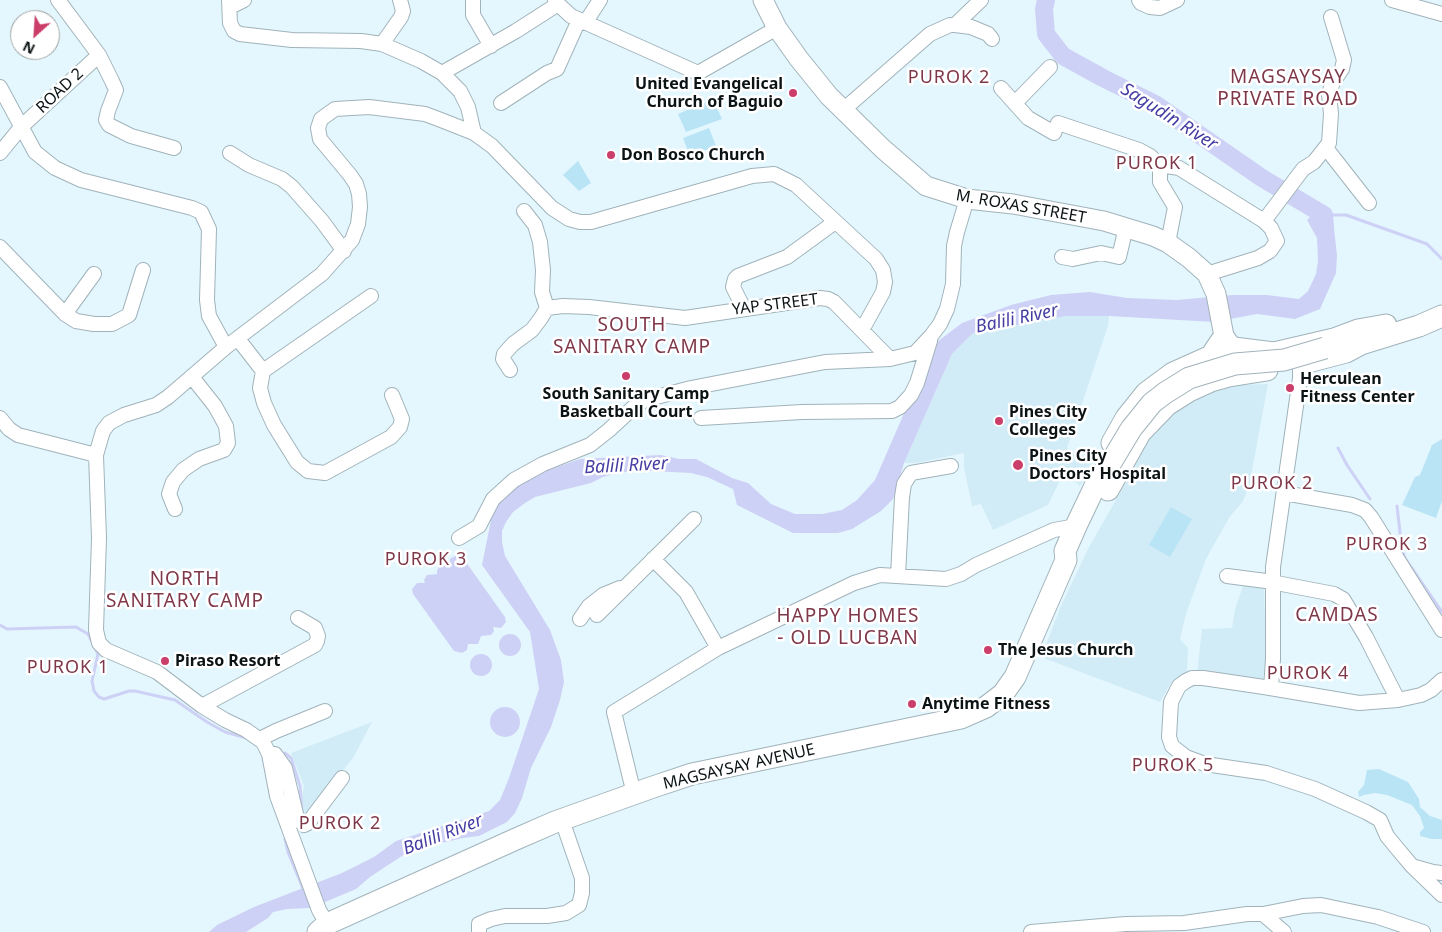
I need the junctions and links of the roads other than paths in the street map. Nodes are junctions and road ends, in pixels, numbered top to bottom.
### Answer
1 (58, 0) edge
2 (244, 0) edge
3 (400, 0) edge
4 (473, 0) edge
5 (600, 0) edge
6 (763, 0) edge
7 (981, 0) edge
8 (1139, 0) edge
9 (1177, 0) edge
10 (1392, 0) edge
11 (557, 2) edge
12 (229, 4) edge
13 (1442, 14) edge
14 (1331, 17) dead end
15 (582, 22) junction
16 (955, 25) junction
17 (776, 28) junction
18 (992, 39) dead end
19 (382, 44) junction
20 (491, 46) junction
21 (99, 55) junction
22 (1050, 67) dead end
23 (442, 74) junction
24 (0, 87) edge
25 (1001, 88) dead end
26 (501, 103) dead end
27 (1015, 103) junction
28 (842, 110) junction
29 (22, 126) junction
30 (474, 133) junction
31 (174, 148) dead end
32 (1326, 148) junction
33 (0, 153) edge
34 (230, 153) dead end
35 (1160, 165) junction
36 (967, 199) junction
37 (1369, 203) dead end
38 (524, 211) dead end
39 (1264, 221) junction
40 (835, 222) junction
41 (1126, 227) junction
42 (1168, 243) junction
43 (0, 247) edge
44 (344, 251) junction
45 (1062, 257) dead end
46 (143, 270) dead end
47 (94, 274) dead end
48 (1207, 274) junction
49 (371, 296) dead end
50 (1442, 307) edge
51 (547, 308) junction
52 (744, 309) junction
53 (65, 314) junction
54 (1442, 316) edge
55 (1386, 325) junction
56 (1442, 325) edge
57 (862, 330) junction
58 (931, 336) junction
59 (238, 339) junction
60 (1349, 345) junction
61 (226, 347) junction
62 (1224, 353) junction
63 (890, 359) junction
64 (1300, 364) junction
65 (510, 370) dead end
66 (263, 371) junction
67 (192, 377) junction
68 (392, 395) dead end
69 (0, 418) edge
70 (701, 418) dead end
71 (96, 455) junction
72 (950, 466) dead end
73 (1104, 472) junction
74 (1284, 493) junction
75 (175, 509) dead end
76 (694, 519) dead end
77 (1076, 526) junction
78 (459, 538) dead end
79 (653, 559) junction
80 (1066, 560) junction
81 (898, 576) junction
82 (1227, 576) dead end
83 (1272, 583) junction
84 (625, 586) junction
85 (597, 615) dead end
86 (298, 618) dead end
87 (580, 619) dead end
88 (1442, 630) edge
89 (718, 648) junction
90 (1442, 680) edge
91 (1270, 688) junction
92 (1398, 700) junction
93 (202, 706) junction
94 (324, 711) dead end
95 (260, 739) junction
96 (269, 754) junction
97 (342, 778) dead end
98 (634, 794) junction
99 (562, 820) junction
100 (1412, 866) junction
101 (1442, 873) edge
102 (1442, 895) edge
103 (1263, 914) junction
104 (321, 921) edge
105 (479, 932) edge
106 (1031, 932) edge
107 (1284, 932) edge
108 (1423, 932) edge

1 - 21 street
2 - 12 street
3 - 19 street
4 - 20 street
5 - 15 street
6 - 17 main road, M. ROXAS STREET
7 - 16 street
8 - 9 street
10 - 13 street
11 - 15 street
11 - 20 street
12 - 19 street
14 - 32 street
15 - 17 street
15 - 26 street
16 - 18 street
16 - 28 street
17 - 28 main road, M. ROXAS STREET
19 - 23 street
20 - 23 street
21 - 29 street, ROAD 2
21 - 31 street
22 - 27 street
23 - 30 street
24 - 29 street
25 - 27 street
27 - 35 street
28 - 36 main road, M. ROXAS STREET
29 - 33 street, ROAD 2
29 - 61 street
30 - 40 street
30 - 44 street
32 - 37 street
32 - 39 street
34 - 44 street
35 - 39 street
35 - 42 street
36 - 41 main road, M. ROXAS STREET
36 - 58 street
38 - 51 street
39 - 48 street
40 - 52 street
40 - 57 street
41 - 42 main road, M. ROXAS STREET
41 - 45 street
42 - 48 main road, M. ROXAS STREET
43 - 53 street
44 - 59 street
46 - 53 street
47 - 53 street
48 - 62 main road, M. ROXAS STREET
49 - 66 street
50 - 55 highway, MAGSAYSAY AVENUE
51 - 52 street, YAP STREET
51 - 65 street
52 - 57 street, YAP STREET
54 - 60 highway, MAGSAYSAY AVENUE
55 - 60 highway, MAGSAYSAY AVENUE
55 - 62 highway
56 - 60 highway
57 - 63 street, YAP STREET
58 - 63 street
58 - 70 street
59 - 61 street
59 - 66 street
60 - 64 highway, MAGSAYSAY AVENUE
60 - 73 highway, MAGSAYSAY AVENUE, bridge
61 - 67 street
62 - 64 highway, MAGSAYSAY AVENUE
62 - 73 highway
62 - 80 highway, MAGSAYSAY AVENUE
63 - 78 street
64 - 74 street
66 - 68 street
67 - 71 street
67 - 75 street
69 - 71 street
71 - 93 street
72 - 81 street
73 - 77 highway, MAGSAYSAY AVENUE
74 - 83 street
74 - 88 street
76 - 79 street
77 - 80 highway, MAGSAYSAY AVENUE
77 - 81 street
79 - 84 street
79 - 89 street
80 - 98 highway, MAGSAYSAY AVENUE
81 - 89 street
82 - 83 street
83 - 91 street
83 - 92 street
84 - 85 street
84 - 87 street
86 - 93 street
89 - 98 street
90 - 92 street
91 - 92 street
91 - 100 street
93 - 95 street
94 - 95 street
95 - 96 street
96 - 97 street
96 - 104 street
98 - 99 highway, MAGSAYSAY AVENUE
99 - 104 highway, MAGSAYSAY AVENUE
99 - 105 street
100 - 101 street
100 - 102 street
103 - 106 street
103 - 107 street
103 - 108 street

